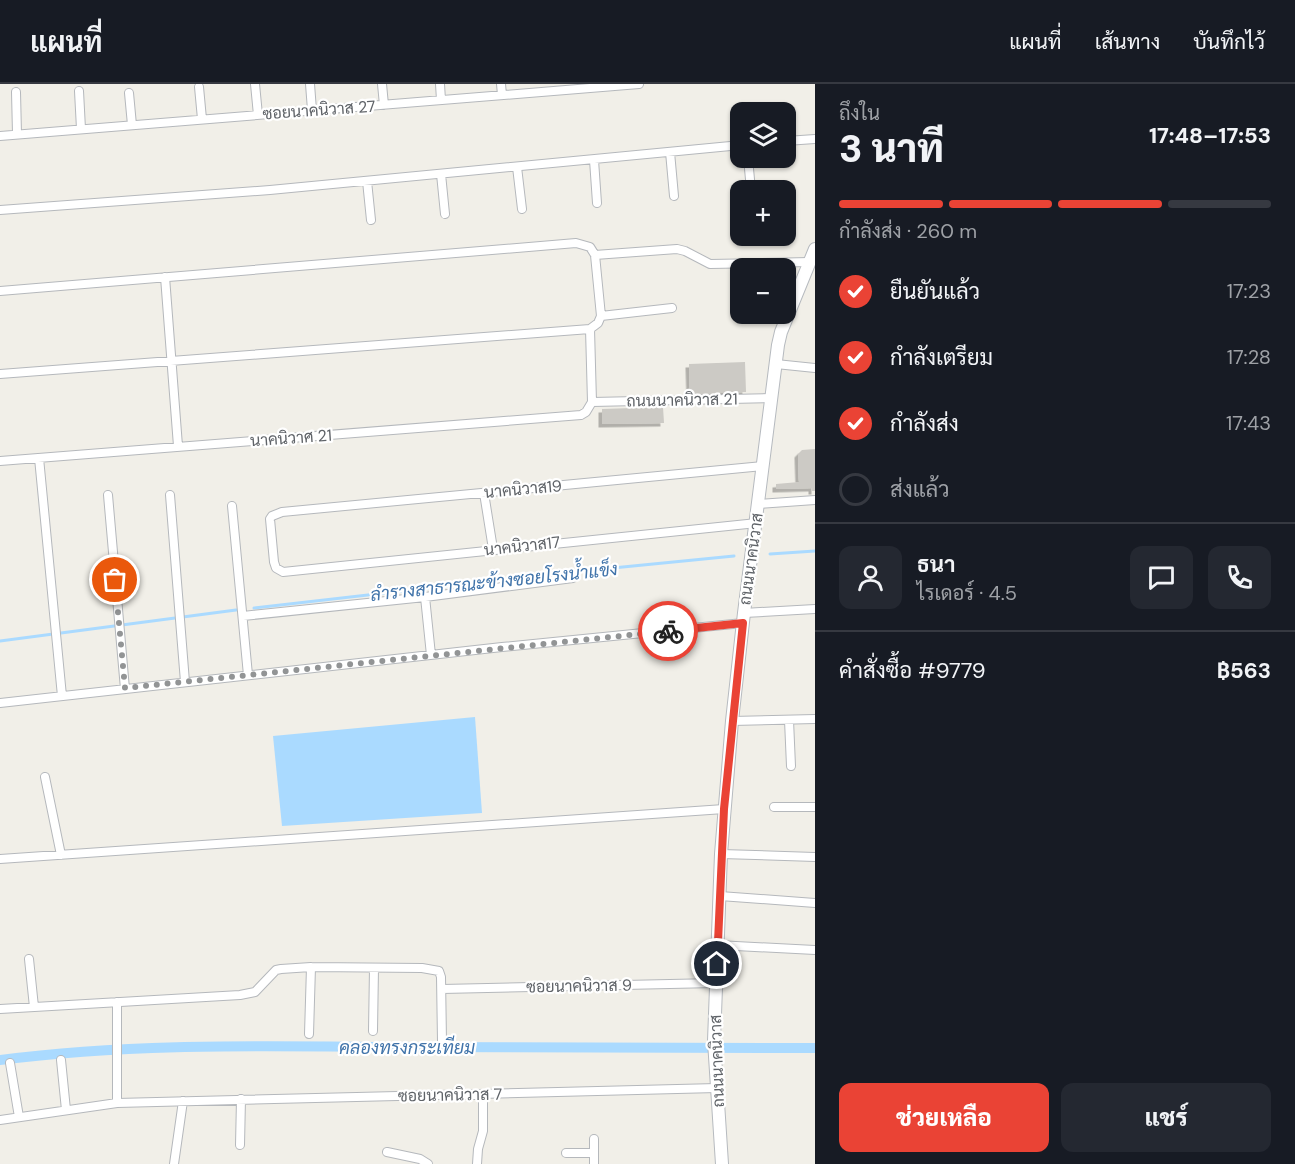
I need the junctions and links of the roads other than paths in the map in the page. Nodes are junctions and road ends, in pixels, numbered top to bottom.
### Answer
1 (255, 84) edge
2 (310, 84) edge
3 (382, 84) edge
4 (440, 84) edge
5 (501, 84) edge
6 (639, 84) edge
7 (619, 85) edge
8 (199, 87) dead end
9 (553, 88) edge
10 (79, 91) dead end
11 (16, 92) dead end
12 (129, 93) dead end
13 (502, 95) junction
14 (441, 100) junction
15 (384, 105) junction
16 (312, 111) junction
17 (258, 115) junction
18 (202, 119) junction
19 (132, 125) junction
20 (81, 129) junction
21 (17, 134) junction
22 (0, 136) edge
23 (815, 139) edge
24 (796, 140) edge
25 (730, 146) edge
26 (670, 152) junction
27 (594, 160) junction
28 (518, 167) junction
29 (441, 174) junction
30 (368, 181) junction
31 (674, 196) dead end
32 (597, 203) dead end
33 (522, 209) dead end
34 (0, 210) edge
35 (445, 214) dead end
36 (371, 220) dead end
37 (815, 249) edge
38 (596, 255) junction
39 (810, 262) junction
40 (165, 278) junction
41 (0, 291) edge
42 (672, 308) dead end
43 (601, 316) junction
44 (590, 329) junction
45 (171, 362) junction
46 (776, 364) junction
47 (815, 369) edge
48 (0, 374) edge
49 (772, 398) junction
50 (592, 402) junction
51 (178, 446) junction
52 (39, 458) junction
53 (0, 461) edge
54 (764, 466) junction
55 (484, 493) junction
56 (108, 495) dead end
57 (170, 495) dead end
58 (815, 500) edge
59 (759, 504) junction
60 (232, 506) dead end
61 (757, 523) junction
62 (493, 549) junction
63 (287, 572) joint
64 (573, 578) dead end
65 (425, 597) junction
66 (815, 609) edge
67 (243, 616) junction
68 (743, 618) junction
69 (431, 655) junction
70 (248, 675) junction
71 (185, 682) junction
72 (125, 688) junction
73 (62, 696) junction
74 (0, 703) edge
75 (815, 719) edge
76 (789, 720) junction
77 (732, 721) junction
78 (791, 766) dead end
79 (45, 777) dead end
80 (774, 807) dead end
81 (815, 807) edge
82 (724, 809) junction
83 (721, 854) junction
84 (61, 855) junction
85 (815, 857) edge
86 (0, 859) edge
87 (720, 896) junction
88 (815, 903) edge
89 (717, 945) junction
90 (815, 950) edge
91 (29, 959) dead end
92 (310, 967) junction
93 (374, 968) junction
94 (716, 983) junction
95 (442, 989) junction
96 (117, 1002) junction
97 (34, 1007) junction
98 (0, 1009) edge
99 (373, 1031) dead end
100 (309, 1034) dead end
101 (442, 1041) dead end
102 (61, 1060) dead end
103 (10, 1063) dead end
104 (717, 1088) junction
105 (483, 1095) junction
106 (241, 1100) junction
107 (183, 1101) junction
108 (117, 1103) junction
109 (66, 1110) junction
110 (19, 1117) junction
111 (0, 1120) edge
112 (594, 1139) dead end
113 (240, 1145) dead end
114 (387, 1152) dead end
115 (566, 1153) dead end
116 (594, 1153) junction
117 (174, 1164) edge
118 (428, 1164) edge
119 (477, 1164) edge
120 (594, 1164) edge
121 (722, 1164) edge

1 - 17 street
2 - 16 street
3 - 15 street
4 - 14 street
5 - 13 street
6 - 7 street, ซอยนาคนิวาส 27
7 - 9 street, ซอยนาคนิวาส 27
8 - 18 street
9 - 13 street, ซอยนาคนิวาส 27
10 - 20 street
11 - 21 street
12 - 19 street
13 - 14 street, ซอยนาคนิวาส 27
14 - 15 street, ซอยนาคนิวาส 27
15 - 16 street, ซอยนาคนิวาส 27
16 - 17 street, ซอยนาคนิวาส 27
17 - 18 street, ซอยนาคนิวาส 27
18 - 19 street, ซอยนาคนิวาส 27
19 - 20 street, ซอยนาคนิวาส 27
20 - 21 street, ซอยนาคนิวาส 27
21 - 22 street, ซอยนาคนิวาส 27
23 - 24 street
25 - 26 street
26 - 27 street
26 - 31 street
27 - 28 street
27 - 32 street
28 - 29 street
28 - 33 street
29 - 30 street
29 - 35 street
30 - 34 street
30 - 36 street
37 - 39 main road, ถนนนาคนิวาส
38 - 39 street
38 - 40 street
38 - 43 street
39 - 46 main road, ถนนนาคนิวาส
40 - 41 street
40 - 45 street
42 - 43 street
43 - 44 street
44 - 45 street
44 - 50 street
45 - 48 street
45 - 51 street
46 - 47 street
46 - 49 main road, ถนนนาคนิวาส
49 - 50 street, ถนนนาคนิวาส 21
49 - 54 main road, ถนนนาคนิวาส
50 - 51 street, นาคนิวาศ 21
51 - 52 street, นาคนิวาศ 21
52 - 53 street, นาคนิวาศ 21
52 - 73 street
54 - 55 street, นาคนิวาส19
54 - 59 main road, ถนนนาคนิวาส
55 - 62 street
55 - 63 street, นาคนิวาส19
56 - 72 street
57 - 71 street
58 - 59 street
59 - 61 main road, ถนนนาคนิวาส
60 - 67 street
61 - 62 street, นาคนิวาส17
61 - 68 main road, ถนนนาคนิวาส
62 - 63 street, นาคนิวาส17
64 - 65 street
65 - 67 street
65 - 69 street
66 - 68 street
67 - 70 street
68 - 69 street
68 - 77 main road, ถนนนาคนิวาส
69 - 70 street
70 - 71 street
71 - 72 street
72 - 73 street
73 - 74 street
75 - 76 street
76 - 77 street
76 - 78 street
77 - 82 main road, ถนนนาคนิวาส
79 - 84 street
80 - 81 street
82 - 83 main road, ถนนนาคนิวาส
82 - 84 street
83 - 85 street
83 - 87 main road, ถนนนาคนิวาส
84 - 86 street
87 - 88 street
87 - 89 main road, ถนนนาคนิวาส
89 - 90 street
89 - 94 main road, ถนนนาคนิวาส
91 - 97 street
92 - 93 street
92 - 96 street
92 - 100 street
93 - 95 street
93 - 99 street
94 - 95 street, ซอยนาคนิวาส 9
94 - 104 main road, ถนนนาคนิวาส
95 - 101 street
96 - 97 street
96 - 108 street
97 - 98 street
102 - 109 street
103 - 110 street
104 - 105 street, ซอยนาคนิวาส 7
104 - 121 main road, ถนนนาคนิวาส
105 - 106 street, ซอยนาคนิวาส 7
105 - 119 street
106 - 107 street, ซอยนาคนิวาส 7
106 - 113 street
107 - 108 street, ซอยนาคนิวาส 7
107 - 117 street
108 - 109 street, ซอยนาคนิวาส 7
109 - 110 street, ซอยนาคนิวาส 7
110 - 111 street, ซอยนาคนิวาส 7
112 - 116 street
114 - 118 street
115 - 116 street
116 - 120 street

